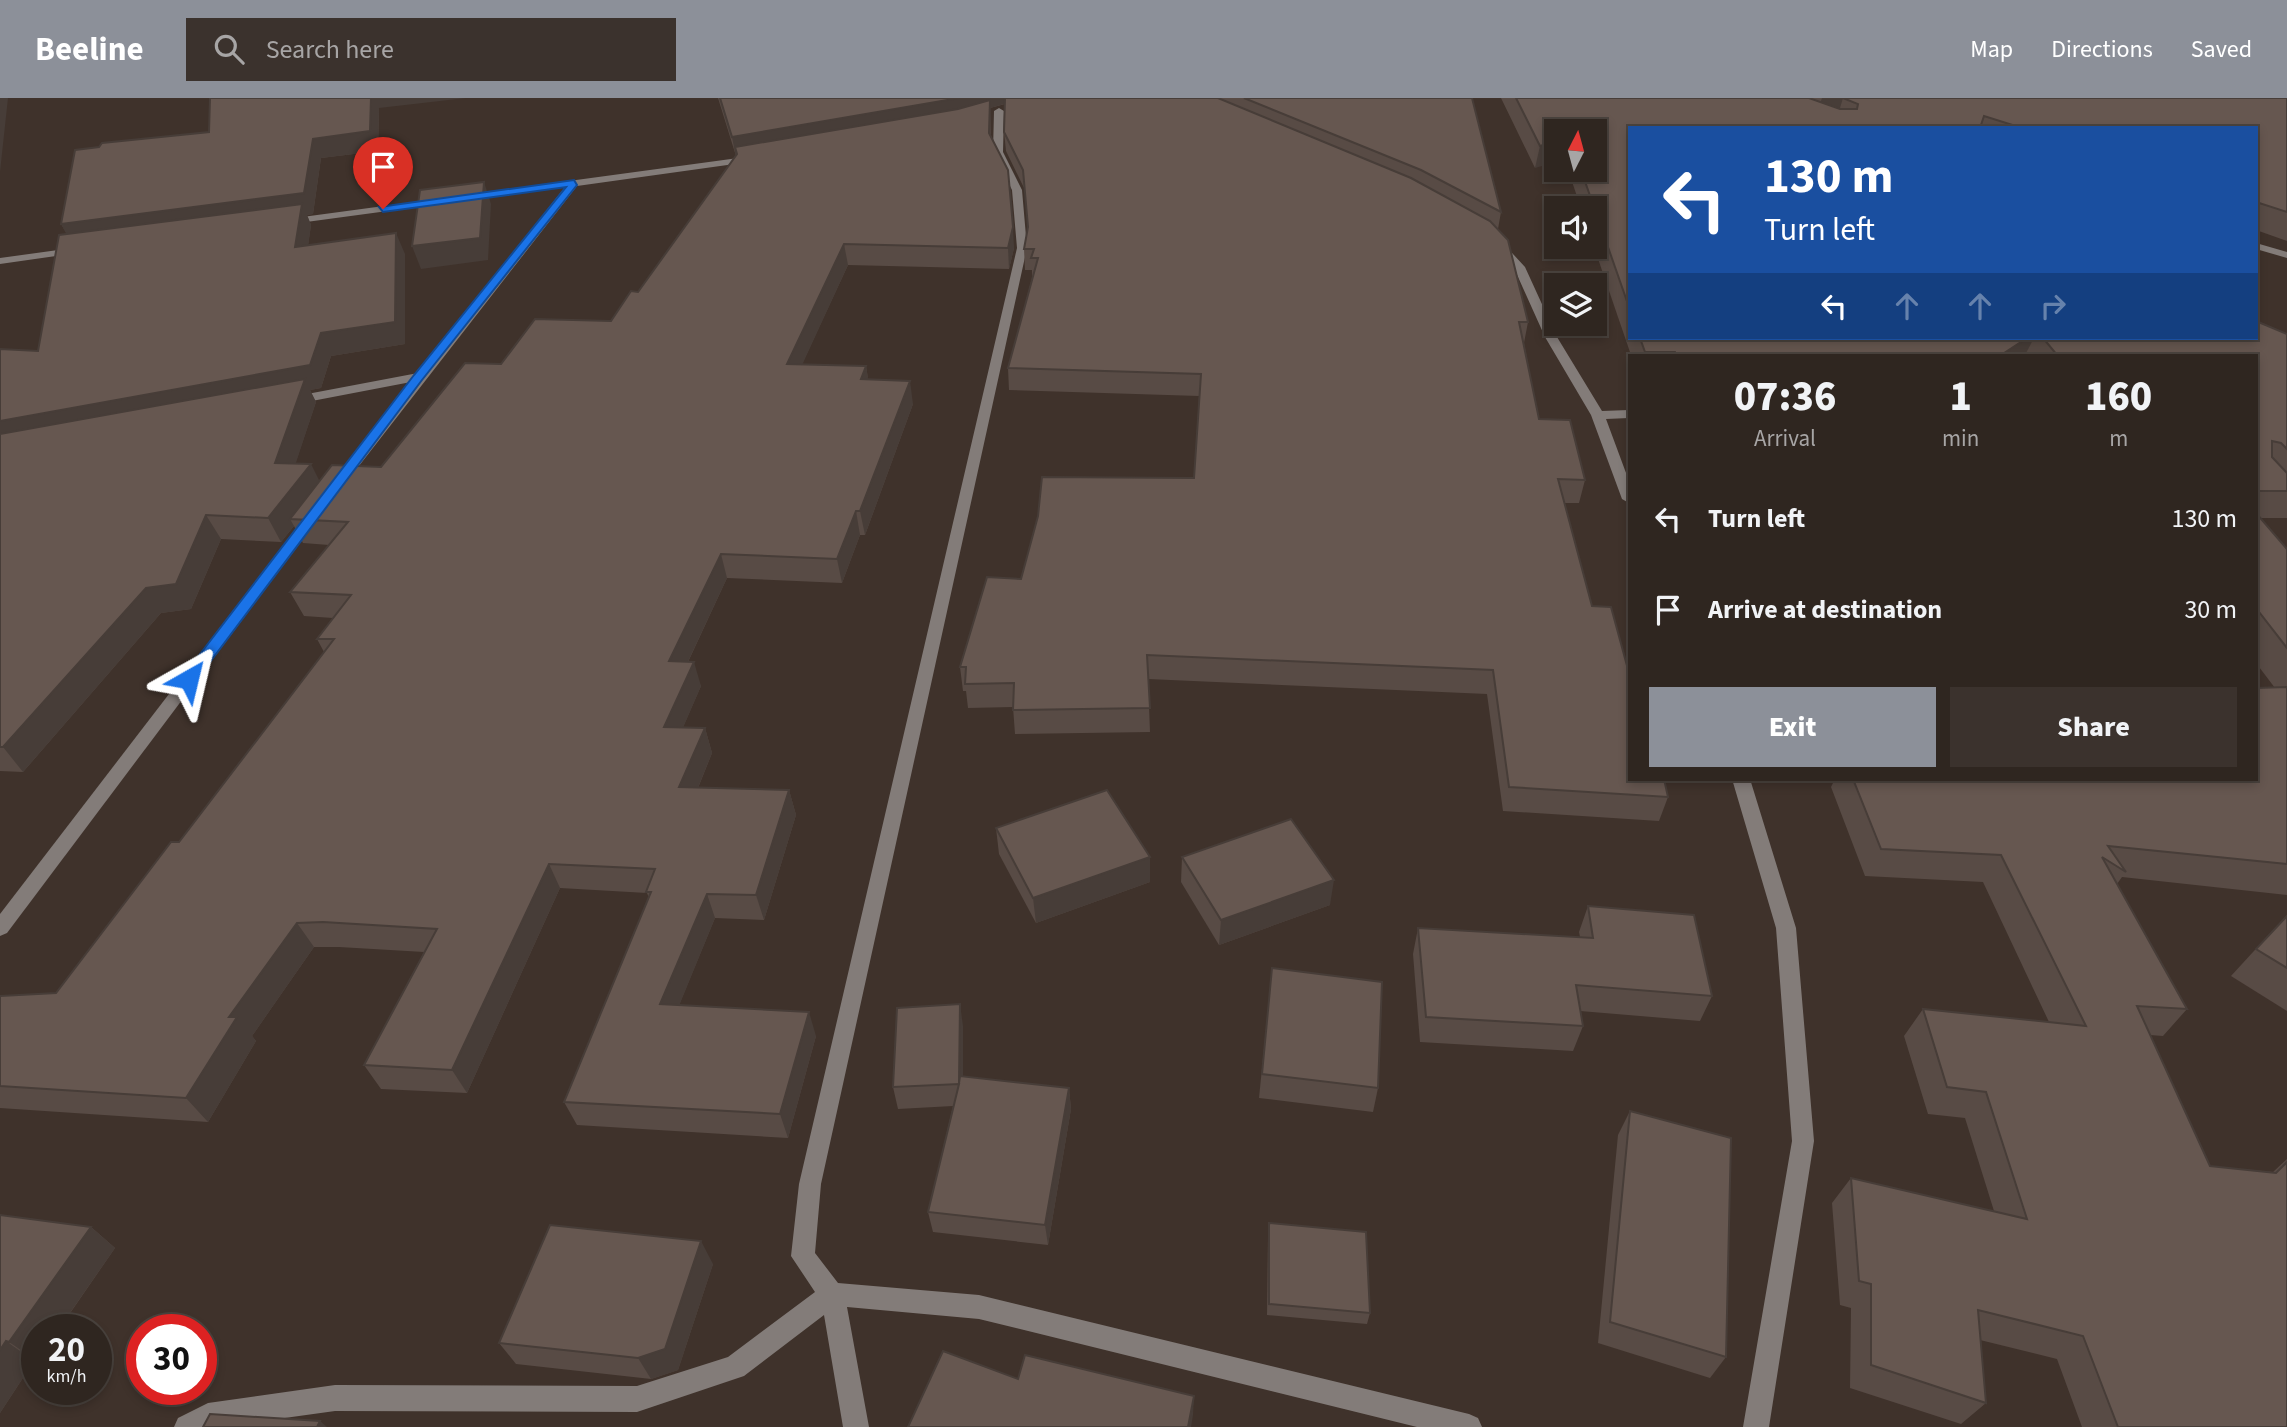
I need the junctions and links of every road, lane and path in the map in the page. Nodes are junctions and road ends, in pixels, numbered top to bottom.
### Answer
1 (998, 111) dead end
2 (762, 157) edge
3 (574, 183) junction
4 (273, 224) edge
5 (1492, 237) edge
6 (2258, 247) edge
7 (96, 248) edge
8 (2287, 255) edge
9 (0, 261) edge
10 (418, 377) junction
11 (283, 402) edge
12 (1628, 414) edge
13 (1598, 415) junction
14 (1628, 496) edge
15 (1742, 781) edge
16 (3, 920) edge
17 (832, 1294) junction
18 (187, 1427) edge
19 (856, 1427) edge
20 (1469, 1427) edge
21 (1756, 1427) edge

1 - 17 street
2 - 3 street
3 - 4 street
3 - 10 street
5 - 13 street
6 - 8 street
7 - 9 street
10 - 11 street
10 - 16 street
12 - 13 street
13 - 14 street
15 - 21 street
17 - 18 street
17 - 19 street
17 - 20 street

